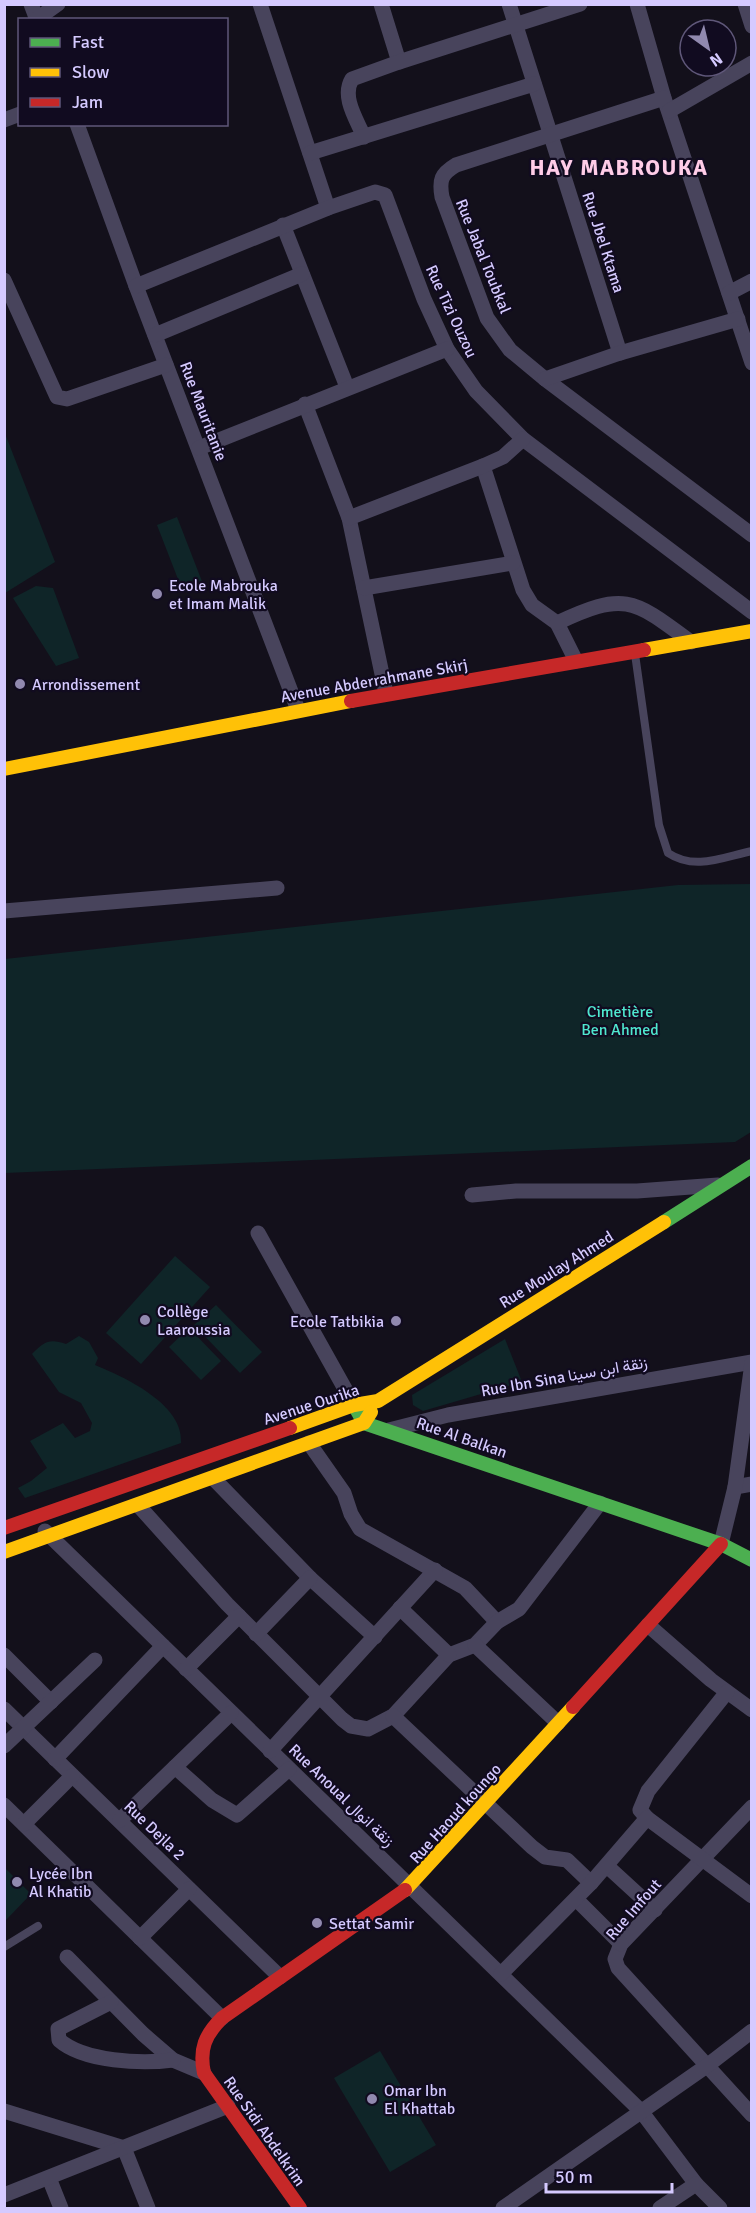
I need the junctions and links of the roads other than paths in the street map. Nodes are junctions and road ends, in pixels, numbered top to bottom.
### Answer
1 (31, 4) edge
2 (58, 4) edge
3 (260, 4) edge
4 (381, 4) edge
5 (509, 4) edge
6 (580, 4) edge
7 (637, 4) edge
8 (745, 4) edge
9 (37, 18) edge
10 (38, 18) edge
11 (515, 24) junction
12 (752, 26) edge
13 (399, 62) junction
14 (752, 63) edge
15 (534, 84) junction
16 (667, 104) junction
17 (78, 126) edge
18 (550, 134) junction
19 (364, 137) junction
20 (310, 153) junction
21 (328, 208) junction
22 (283, 225) junction
23 (302, 274) junction
24 (4, 280) edge
25 (752, 281) edge
26 (136, 286) junction
27 (729, 293) junction
28 (738, 320) junction
29 (155, 335) junction
30 (447, 350) junction
31 (620, 353) junction
32 (752, 363) edge
33 (166, 365) junction
34 (545, 379) junction
35 (347, 387) junction
36 (306, 405) junction
37 (523, 439) junction
38 (199, 448) junction
39 (483, 466) junction
40 (349, 519) junction
41 (752, 535) edge
42 (513, 563) junction
43 (364, 588) junction
44 (752, 612) edge
45 (557, 623) junction
46 (751, 632) edge
47 (691, 642) junction
48 (635, 651) junction
49 (576, 661) junction
50 (386, 693) junction
51 (298, 710) junction
52 (6, 767) edge
53 (752, 851) edge
54 (278, 888) dead end
55 (4, 911) edge
56 (752, 1166) edge
57 (721, 1184) junction
58 (472, 1195) dead end
59 (258, 1233) dead end
60 (752, 1363) edge
61 (378, 1401) junction
62 (354, 1405) junction
63 (364, 1423) junction
64 (385, 1431) junction
65 (309, 1443) junction
66 (214, 1479) junction
67 (752, 1484) edge
68 (735, 1487) junction
69 (600, 1503) junction
70 (138, 1505) junction
71 (30, 1519) junction
72 (4, 1528) edge
73 (51, 1536) junction
74 (721, 1544) junction
75 (4, 1552) edge
76 (752, 1560) edge
77 (435, 1570) junction
78 (310, 1578) junction
79 (400, 1608) junction
80 (239, 1616) junction
81 (497, 1622) junction
82 (648, 1624) junction
83 (256, 1634) junction
84 (375, 1637) junction
85 (163, 1646) junction
86 (474, 1646) junction
87 (4, 1655) edge
88 (450, 1655) junction
89 (95, 1660) dead end
90 (186, 1669) junction
91 (728, 1692) junction
92 (319, 1697) junction
93 (51, 1702) junction
94 (4, 1709) edge
95 (752, 1710) edge
96 (231, 1713) junction
97 (393, 1716) junction
98 (558, 1723) junction
99 (23, 1728) junction
100 (4, 1746) edge
101 (270, 1751) junction
102 (55, 1759) junction
103 (175, 1767) junction
104 (289, 1769) junction
105 (72, 1776) junction
106 (485, 1803) junction
107 (4, 1805) edge
108 (752, 1807) edge
109 (647, 1818) junction
110 (120, 1820) junction
111 (24, 1824) junction
112 (702, 1859) junction
113 (607, 1866) junction
114 (591, 1883) junction
115 (411, 1886) junction
116 (189, 1889) junction
117 (752, 1896) edge
118 (576, 1899) junction
119 (655, 1910) junction
120 (38, 1926) dead end
121 (140, 1938) junction
122 (621, 1944) junction
123 (4, 1947) edge
124 (67, 1958) dead end
125 (501, 1974) junction
126 (280, 1977) junction
127 (111, 2002) junction
128 (222, 2018) junction
129 (752, 2031) edge
130 (173, 2060) junction
131 (708, 2065) junction
132 (204, 2073) junction
133 (228, 2106) junction
134 (4, 2111) edge
135 (641, 2111) junction
136 (752, 2115) edge
137 (124, 2148) junction
138 (49, 2178) junction
139 (696, 2184) junction
140 (4, 2195) edge
141 (61, 2208) edge
142 (148, 2208) edge
143 (300, 2208) edge
144 (503, 2208) edge
145 (660, 2208) edge
146 (720, 2208) edge

1 - 9 street
2 - 10 street
3 - 20 street
4 - 13 street
5 - 11 street, Rue Jbel Ktama
6 - 11 street
7 - 16 street
8 - 12 street
11 - 13 street
11 - 15 street, Rue Jbel Ktama
13 - 19 street
14 - 16 street, Rue Jabal Toubkal
15 - 18 street, Rue Jbel Ktama
15 - 19 street
16 - 18 street, Rue Jabal Toubkal
16 - 27 street
17 - 26 street, Rue Mauritanie
18 - 31 street, Rue Jbel Ktama
18 - 34 street, Rue Jabal Toubkal
19 - 20 street
20 - 21 street
21 - 22 street, Rue Tizi Ouzou
21 - 30 street, Rue Tizi Ouzou
22 - 23 street
22 - 26 street, Rue Tizi Ouzou
23 - 29 street
23 - 35 street
24 - 33 street
25 - 27 street
26 - 29 street, Rue Mauritanie
27 - 28 street
28 - 31 street
28 - 32 street
29 - 33 street, Rue Mauritanie
30 - 35 street
30 - 37 street, Rue Tizi Ouzou
31 - 34 street
33 - 38 street, Rue Mauritanie
34 - 41 street, Rue Jabal Toubkal
35 - 36 street
36 - 38 street
36 - 40 street
37 - 39 street
37 - 44 street, Rue Tizi Ouzou
38 - 51 street, Rue Mauritanie
39 - 40 street
39 - 42 street
40 - 43 street
42 - 43 street
42 - 45 street
43 - 50 street
45 - 47 street
45 - 49 street
46 - 47 street, Avenue Abderrahmane Skirj
47 - 48 street, Avenue Abderrahmane Skirj
48 - 49 street, Avenue Abderrahmane Skirj
48 - 53 lane
49 - 50 street, Avenue Abderrahmane Skirj
50 - 51 street, Avenue Abderrahmane Skirj
51 - 52 street, Avenue Abderrahmane Skirj
54 - 55 street
56 - 57 street, Rue Moulay Ahmed
57 - 58 street
57 - 61 street, Rue Moulay Ahmed
59 - 62 street
60 - 64 street, Rue Ibn Sina زنقة ابن سينا
60 - 68 street
61 - 62 street, Avenue Ourika
61 - 63 street, Avenue Ourika
62 - 63 street
62 - 71 street, Avenue Ourika
63 - 64 street, Rue Al Balkan
63 - 65 street, Avenue Ourika
64 - 69 street, Rue Al Balkan
65 - 66 street, Avenue Ourika
65 - 77 street
66 - 70 street, Avenue Ourika
66 - 78 street
67 - 68 street
68 - 74 street
69 - 74 street, Rue Al Balkan
69 - 81 street
70 - 73 street, Avenue Ourika
70 - 80 street
71 - 72 street, Avenue Ourika
71 - 73 street, Rue Anoual زنقة انوال
73 - 75 street, Avenue Ourika
73 - 85 street, Rue Anoual زنقة انوال
74 - 76 street, Rue Al Balkan
74 - 82 street, Rue Haoud koungo
77 - 79 street
77 - 81 street
78 - 83 street
78 - 84 street
79 - 84 street
79 - 88 street
80 - 83 street
80 - 90 street
81 - 86 street
82 - 91 street
82 - 98 street, Rue Haoud koungo
83 - 92 street
84 - 92 street
85 - 90 street, Rue Anoual زنقة انوال
85 - 102 street
86 - 88 street
86 - 98 street
87 - 93 street
88 - 97 street
89 - 93 street
90 - 96 street, Rue Anoual زنقة انوال
91 - 95 street
91 - 109 street
92 - 97 street
92 - 101 street
93 - 99 street
94 - 99 street, Rue Dejla 2
96 - 101 street, Rue Anoual زنقة انوال
96 - 103 street
97 - 106 street
98 - 106 street, Rue Haoud koungo
99 - 100 street
99 - 102 street, Rue Dejla 2
101 - 104 street, Rue Anoual زنقة انوال
102 - 105 street, Rue Dejla 2
103 - 104 street
103 - 110 street
104 - 115 street, Rue Anoual زنقة انوال
105 - 110 street, Rue Dejla 2
105 - 111 street
106 - 114 street
106 - 115 street, Rue Haoud koungo
107 - 111 street
108 - 112 street, Rue Imfout
109 - 112 street
109 - 113 street
110 - 116 street, Rue Dejla 2
111 - 121 street
112 - 117 street
112 - 119 street, Rue Imfout
113 - 114 street
113 - 119 street
114 - 118 street
115 - 125 street, Rue Anoual زنقة انوال
115 - 126 street, Rue Haoud koungo
116 - 121 street
116 - 126 street, Rue Dejla 2
118 - 122 street
118 - 125 street
119 - 122 street, Rue Imfout
120 - 123 lane
121 - 128 street
122 - 131 street, Rue Imfout
124 - 127 street
125 - 135 street, Rue Anoual زنقة انوال
126 - 128 street, Rue Haoud koungo
127 - 130 street
127 - 130 street
128 - 132 street, Rue Haoud koungo
129 - 131 street
130 - 132 street
131 - 135 street
131 - 136 street, Rue Imfout
132 - 133 street, Rue Sidi Abdelkrim
133 - 137 street
133 - 143 street, Rue Sidi Abdelkrim
134 - 137 street
135 - 139 street, Rue Anoual زنقة انوال
135 - 144 street
137 - 138 street
137 - 142 street
138 - 140 street
138 - 141 street
139 - 145 street
139 - 146 street, Rue Anoual زنقة انوال

